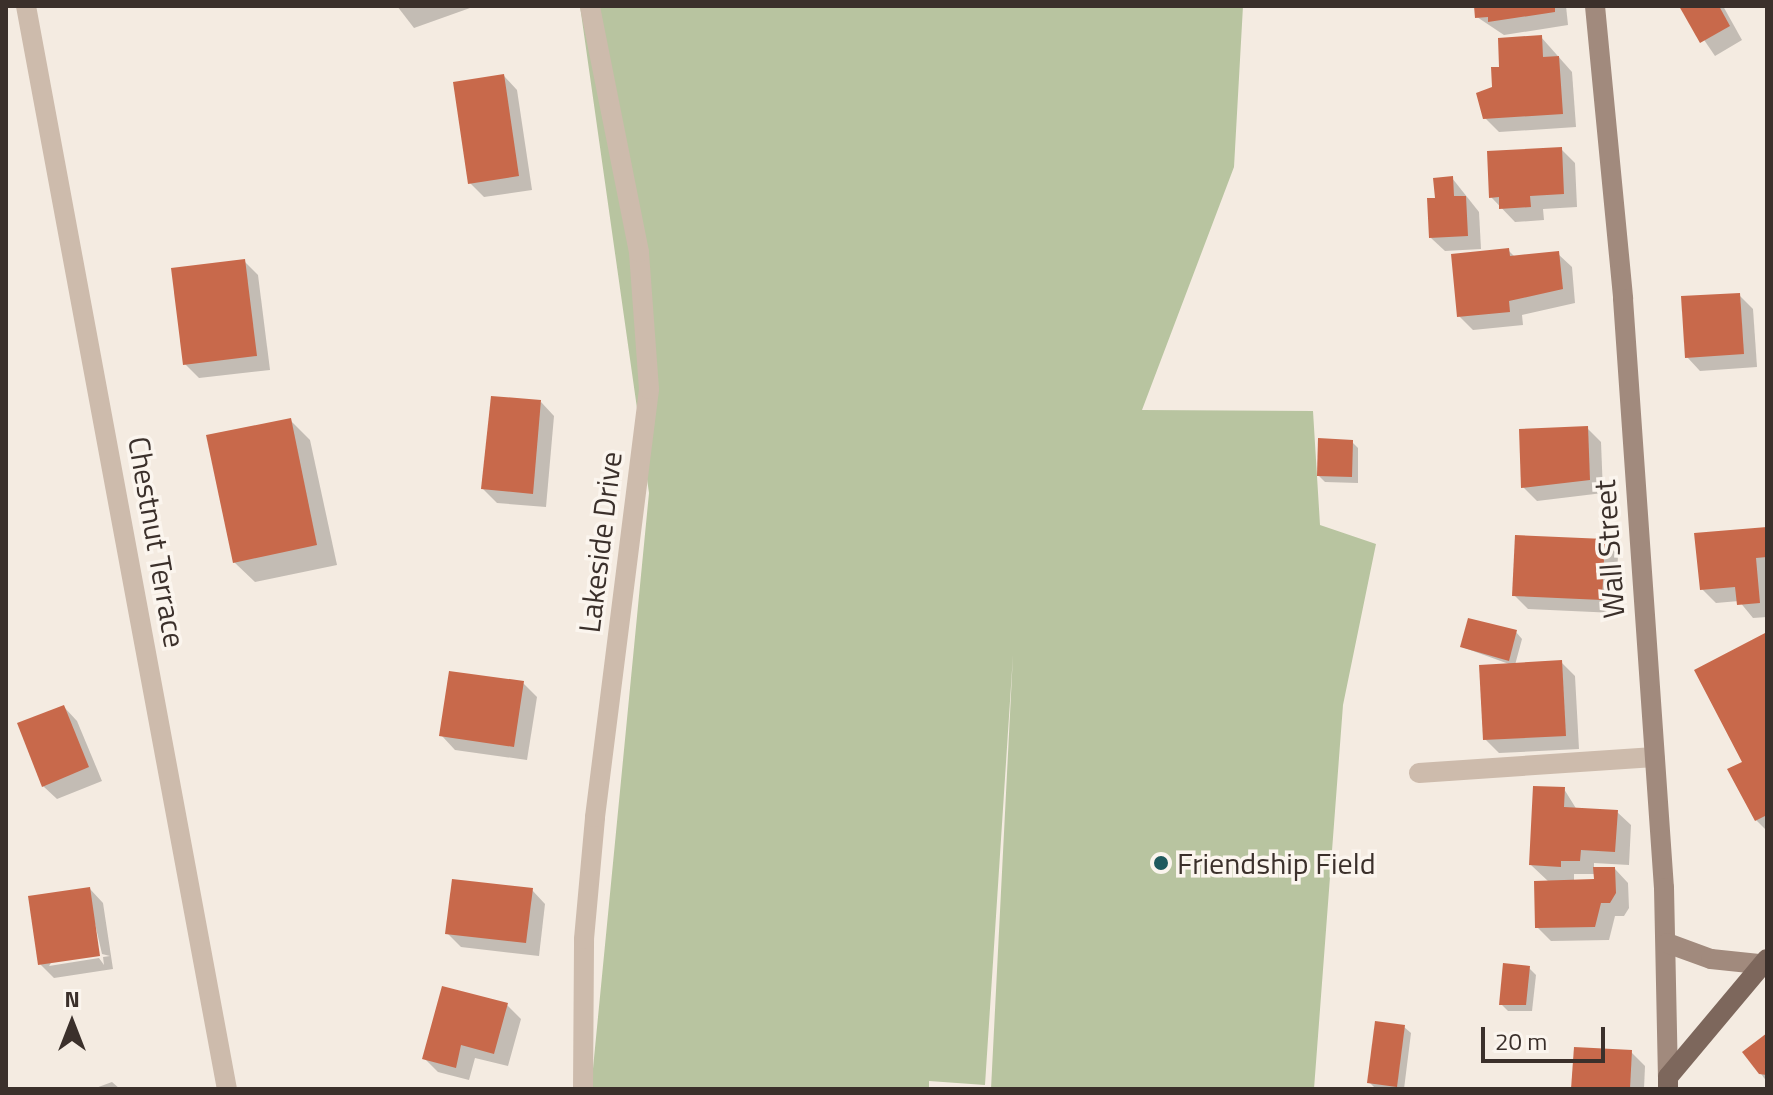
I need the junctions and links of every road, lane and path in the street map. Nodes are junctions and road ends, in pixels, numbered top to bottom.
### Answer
1 (26, 6) edge
2 (590, 6) edge
3 (1595, 6) edge
4 (1654, 757) junction
5 (1419, 773) dead end
6 (1667, 943) junction
7 (1763, 961) edge
8 (1668, 1083) edge
9 (227, 1089) edge
10 (583, 1089) edge

1 - 9 street, Chestnut Terrace
2 - 10 street, Lakeside Drive
3 - 4 street, Wall Street
4 - 5 street
4 - 6 street, Wall Street
6 - 7 street
6 - 8 street, Wall Street
7 - 8 main road

